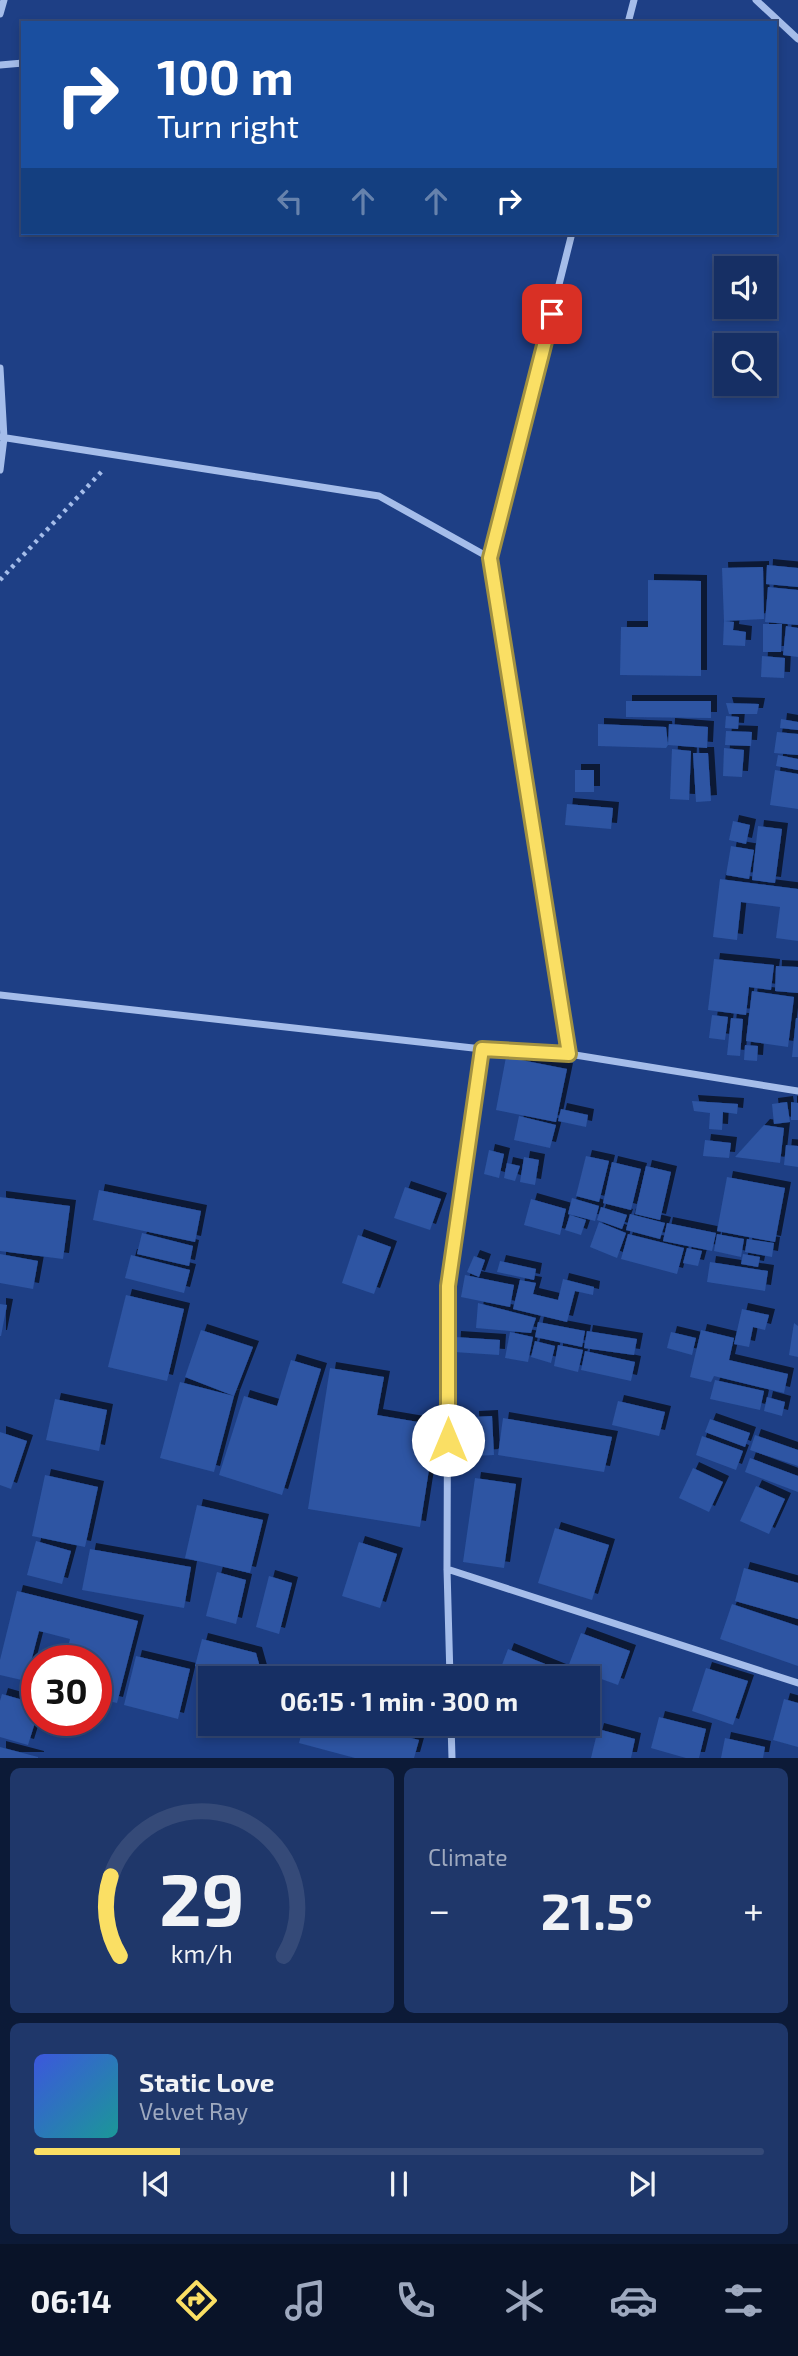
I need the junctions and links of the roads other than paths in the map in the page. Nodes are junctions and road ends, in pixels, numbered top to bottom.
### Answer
1 (4, 0) edge
2 (634, 0) edge
3 (755, 0) edge
4 (0, 14) edge
5 (629, 21) edge
6 (798, 39) edge
7 (21, 63) edge
8 (0, 65) edge
9 (571, 235) edge
10 (0, 368) edge
11 (2, 438) edge
12 (0, 470) edge
13 (490, 558) junction
14 (0, 995) edge
15 (482, 1049) junction
16 (569, 1054) junction
17 (798, 1091) edge
18 (447, 1569) junction
19 (450, 1666) edge
20 (798, 1683) edge
21 (451, 1736) edge
22 (452, 1758) edge

1 - 4 street
2 - 5 street
3 - 6 street
7 - 8 street
9 - 13 street
10 - 11 street
11 - 12 street
11 - 13 street
13 - 16 street
14 - 15 street
15 - 16 street
15 - 18 street
16 - 17 street
18 - 19 street
18 - 20 street
21 - 22 street

